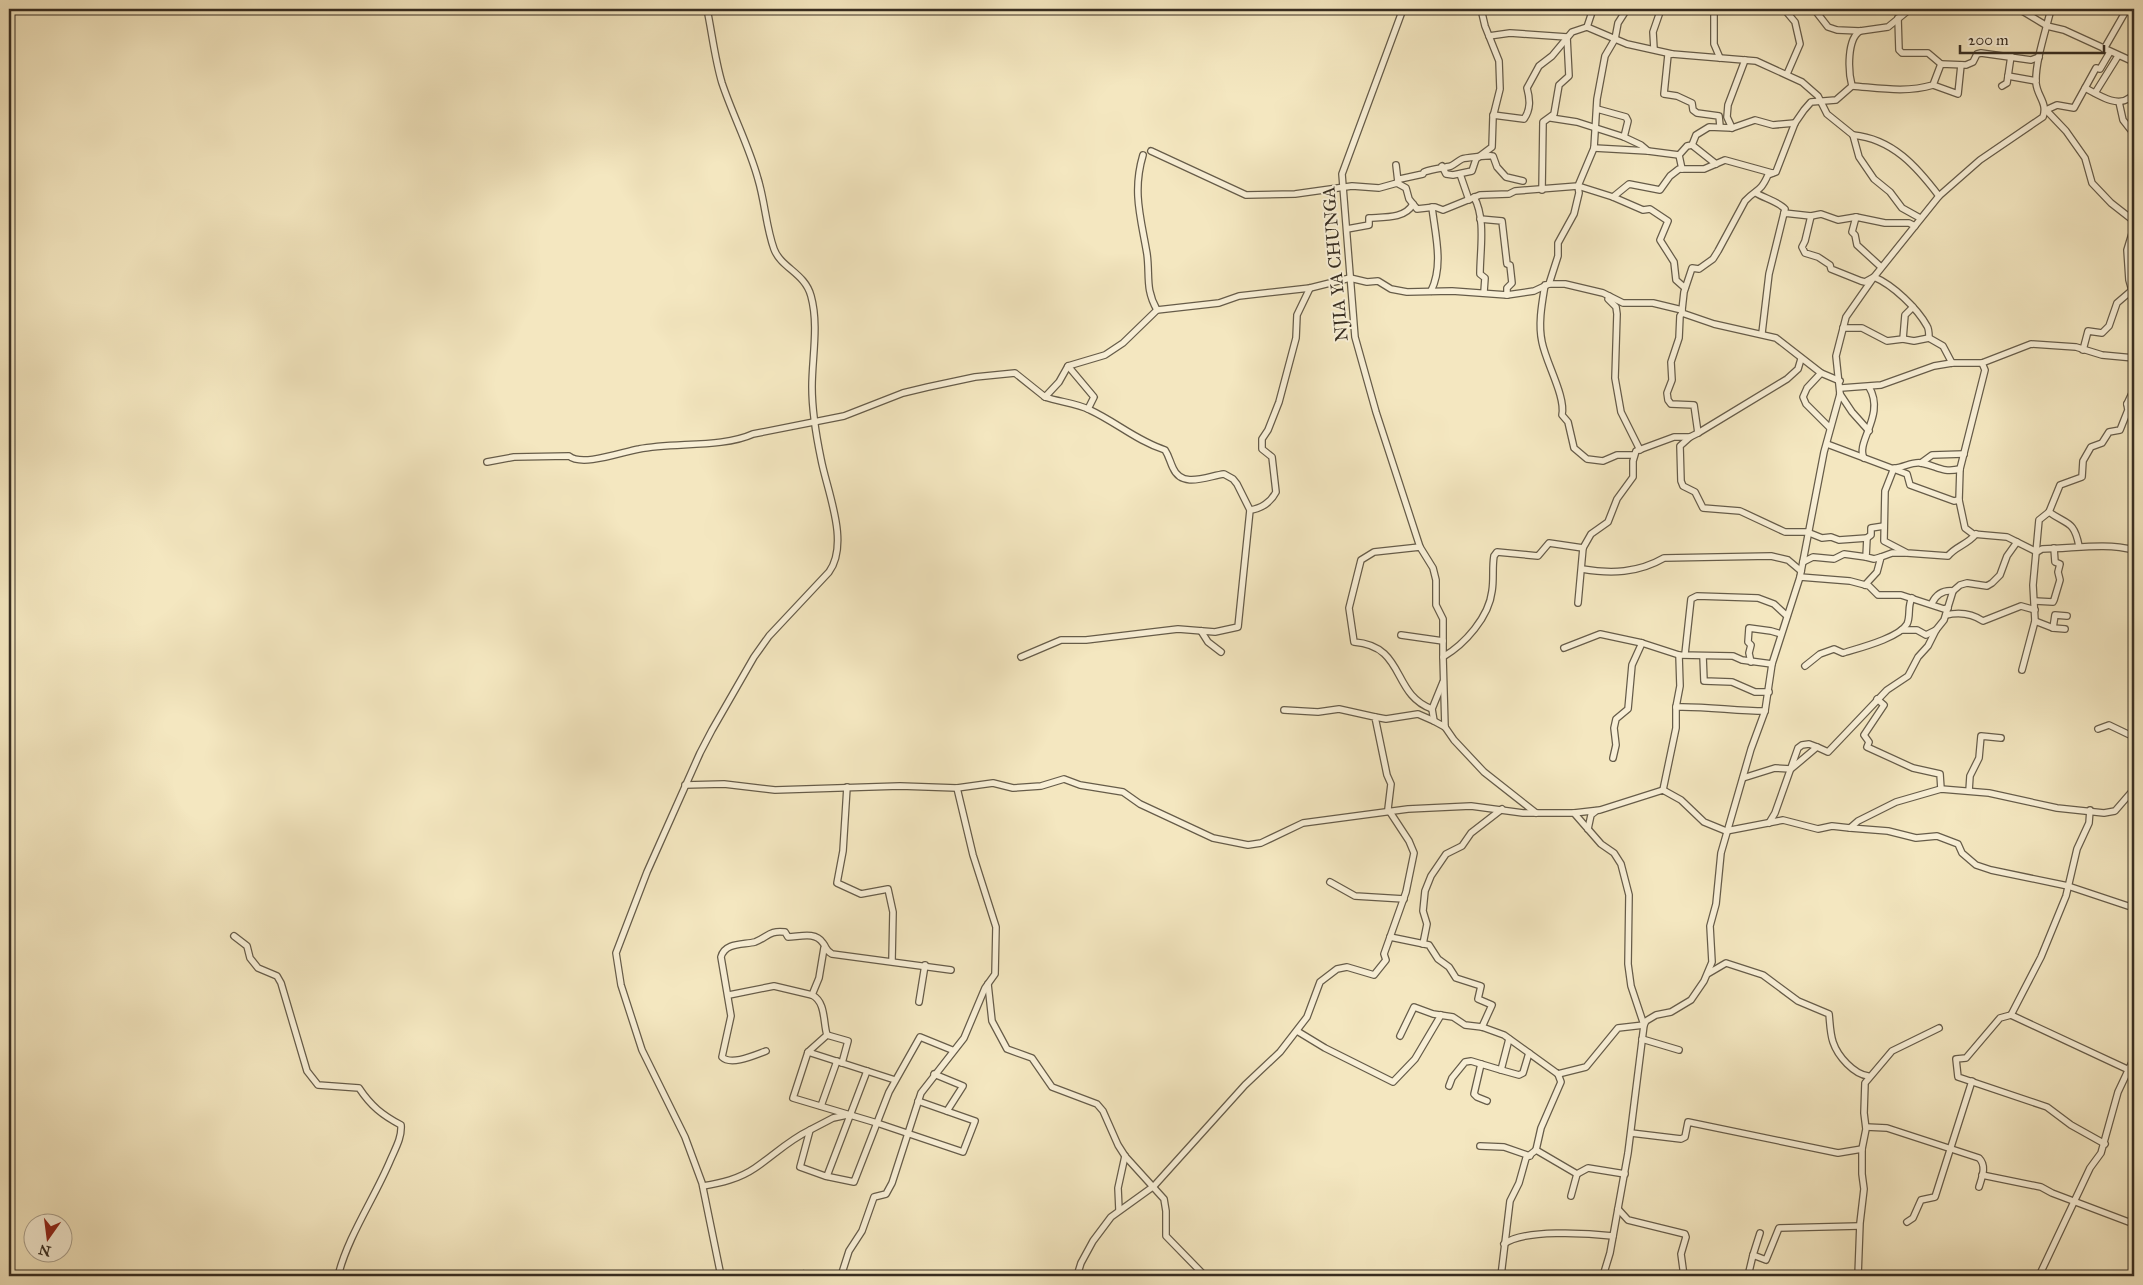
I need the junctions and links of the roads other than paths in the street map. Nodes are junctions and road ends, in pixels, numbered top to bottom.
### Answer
1 (707, 9) edge
2 (1330, 9) edge
3 (1339, 9) edge
4 (1403, 9) edge
5 (1481, 9) edge
6 (1593, 9) edge
7 (1627, 9) edge
8 (1661, 9) edge
9 (1691, 9) edge
10 (1712, 9) edge
11 (1752, 9) edge
12 (1766, 9) edge
13 (1784, 9) edge
14 (1814, 9) edge
15 (1910, 9) edge
16 (2019, 9) edge
17 (2051, 9) edge
18 (2127, 9) edge
19 (1898, 18) junction
20 (2047, 26) junction
21 (1587, 27) junction
22 (1860, 31) junction
23 (1489, 36) junction
24 (1567, 37) junction
25 (1615, 39) junction
26 (1654, 49) junction
27 (2107, 51) junction
28 (1672, 54) junction
29 (2011, 56) junction
30 (2118, 56) junction
31 (2039, 57) junction
32 (1720, 58) junction
33 (1745, 60) junction
34 (2134, 62) edge
35 (1941, 64) junction
36 (1961, 65) junction
37 (1787, 74) junction
38 (2008, 76) junction
39 (2036, 81) junction
40 (1932, 84) junction
41 (1852, 86) junction
42 (2002, 86) dead end
43 (2084, 88) junction
44 (2095, 93) junction
45 (2134, 100) edge
46 (1820, 102) junction
47 (2119, 102) junction
48 (1597, 109) junction
49 (2046, 110) junction
50 (1493, 116) junction
51 (1551, 118) junction
52 (1795, 122) junction
53 (1720, 126) junction
54 (1594, 128) junction
55 (1732, 128) junction
56 (2134, 134) edge
57 (1853, 135) junction
58 (1624, 137) junction
59 (1692, 145) junction
60 (1594, 148) junction
61 (1151, 151) dead end
62 (1648, 151) junction
63 (1143, 155) dead end
64 (1679, 155) junction
65 (1476, 159) junction
66 (1716, 164) junction
67 (1396, 165) dead end
68 (1442, 166) junction
69 (1682, 168) junction
70 (1773, 173) junction
71 (1460, 174) junction
72 (1523, 180) dead end
73 (1398, 182) junction
74 (1578, 186) junction
75 (1345, 188) junction
76 (1542, 190) junction
77 (1756, 193) junction
78 (1939, 196) junction
79 (1613, 197) junction
80 (1471, 199) junction
81 (1413, 204) junction
82 (1432, 207) junction
83 (1784, 213) junction
84 (1811, 216) junction
85 (1856, 217) junction
86 (1920, 218) junction
87 (1480, 219) junction
88 (2134, 221) edge
89 (1915, 226) junction
90 (2134, 227) edge
91 (1347, 229) junction
92 (2134, 236) edge
93 (1881, 267) junction
94 (1874, 276) junction
95 (1350, 278) junction
96 (1547, 284) junction
97 (1310, 288) junction
98 (1685, 288) junction
99 (1431, 290) junction
100 (1484, 292) junction
101 (1507, 294) junction
102 (2133, 294) edge
103 (1609, 296) junction
104 (1913, 307) junction
105 (1157, 310) junction
106 (1682, 312) junction
107 (1843, 328) junction
108 (1762, 333) junction
109 (1929, 338) junction
110 (1903, 339) junction
111 (2083, 350) junction
112 (1801, 358) junction
113 (2134, 358) edge
114 (1952, 363) junction
115 (1982, 363) junction
116 (1068, 366) junction
117 (1821, 373) junction
118 (1869, 387) junction
119 (1840, 388) junction
120 (2134, 389) edge
121 (1045, 397) junction
122 (2127, 404) junction
123 (2134, 408) edge
124 (1088, 409) junction
125 (814, 422) junction
126 (1830, 428) junction
127 (1869, 430) junction
128 (1698, 433) junction
129 (1690, 436) junction
130 (1827, 444) junction
131 (1640, 450) junction
132 (1964, 454) junction
133 (1634, 455) junction
134 (1864, 458) junction
135 (487, 462) dead end
136 (1921, 462) junction
137 (1894, 468) junction
138 (1960, 469) junction
139 (1959, 500) junction
140 (1250, 510) junction
141 (2049, 512) junction
142 (1884, 526) junction
143 (1807, 532) junction
144 (1976, 534) junction
145 (1867, 538) junction
146 (2017, 542) junction
147 (2078, 546) junction
148 (1420, 547) junction
149 (1583, 548) junction
150 (2054, 548) junction
151 (2134, 550) edge
152 (2037, 552) junction
153 (1905, 553) junction
154 (1866, 556) junction
155 (1881, 556) junction
156 (1803, 562) junction
157 (1582, 569) junction
158 (1801, 574) junction
159 (1865, 585) junction
160 (1953, 590) junction
161 (1912, 598) junction
162 (2035, 601) junction
163 (1578, 603) dead end
164 (1932, 603) junction
165 (1948, 608) junction
166 (2035, 610) junction
167 (1946, 615) junction
168 (1787, 616) junction
169 (2067, 616) dead end
170 (2035, 621) junction
171 (2053, 628) junction
172 (2065, 629) dead end
173 (1902, 630) junction
174 (1936, 630) junction
175 (1201, 632) junction
176 (1781, 634) junction
177 (1401, 635) dead end
178 (1443, 640) junction
179 (1642, 643) junction
180 (1564, 648) dead end
181 (1221, 652) dead end
182 (1682, 655) junction
183 (1703, 656) junction
184 (1021, 657) dead end
185 (1443, 657) junction
186 (1751, 662) junction
187 (1772, 664) junction
188 (1805, 666) dead end
189 (2022, 670) dead end
190 (1443, 682) junction
191 (1769, 692) junction
192 (1878, 699) junction
193 (1676, 706) junction
194 (1432, 709) junction
195 (1284, 710) dead end
196 (1765, 711) junction
197 (1375, 717) junction
198 (1434, 721) junction
199 (1445, 727) junction
200 (2098, 729) dead end
201 (2134, 737) edge
202 (2001, 738) dead end
203 (1817, 747) junction
204 (1613, 758) dead end
205 (1791, 769) junction
206 (1743, 778) junction
207 (685, 785) junction
208 (847, 787) junction
209 (957, 788) junction
210 (1941, 789) junction
211 (2134, 789) edge
212 (1663, 790) junction
213 (1969, 791) junction
214 (1502, 809) junction
215 (2090, 810) junction
216 (1596, 811) junction
217 (1392, 812) junction
218 (1536, 813) junction
219 (1574, 813) junction
220 (1768, 823) junction
221 (1850, 828) junction
222 (1588, 829) junction
223 (1726, 831) junction
224 (1330, 882) dead end
225 (2068, 886) junction
226 (1404, 900) junction
227 (2134, 908) edge
228 (234, 936) dead end
229 (1390, 937) junction
230 (1423, 944) junction
231 (824, 948) junction
232 (892, 960) junction
233 (925, 965) junction
234 (952, 970) dead end
235 (1708, 974) junction
236 (988, 984) junction
237 (728, 994) junction
238 (812, 995) junction
239 (919, 1002) dead end
240 (1441, 1015) junction
241 (2010, 1015) junction
242 (1644, 1025) junction
243 (1482, 1027) junction
244 (1939, 1028) dead end
245 (1297, 1031) junction
246 (827, 1035) junction
247 (1400, 1036) dead end
248 (1509, 1039) junction
249 (1642, 1039) junction
250 (952, 1050) junction
251 (1679, 1050) dead end
252 (766, 1051) dead end
253 (808, 1052) junction
254 (1529, 1053) junction
255 (2134, 1058) edge
256 (840, 1062) junction
257 (1482, 1064) junction
258 (1501, 1070) junction
259 (2129, 1070) junction
260 (866, 1071) junction
261 (934, 1074) junction
262 (1558, 1074) junction
263 (1868, 1076) junction
264 (895, 1080) junction
265 (1972, 1081) junction
266 (1449, 1086) dead end
267 (1487, 1100) dead end
268 (918, 1101) junction
269 (821, 1106) junction
270 (947, 1111) junction
271 (850, 1115) junction
272 (877, 1123) junction
273 (1866, 1127) junction
274 (810, 1130) junction
275 (1631, 1133) junction
276 (907, 1134) junction
277 (2105, 1144) junction
278 (1480, 1146) dead end
279 (1950, 1147) junction
280 (1862, 1149) junction
281 (1536, 1150) junction
282 (1125, 1156) junction
283 (1530, 1156) junction
284 (1577, 1174) junction
285 (1625, 1174) junction
286 (1982, 1175) junction
287 (827, 1176) junction
288 (703, 1186) junction
289 (1154, 1186) junction
290 (1979, 1187) dead end
291 (1571, 1196) dead end
292 (2074, 1201) junction
293 (1618, 1209) junction
294 (1119, 1210) junction
295 (1907, 1222) dead end
296 (2134, 1224) edge
297 (1859, 1226) junction
298 (1760, 1233) dead end
299 (1613, 1236) junction
300 (1504, 1244) junction
301 (1753, 1255) junction
302 (338, 1276) edge
303 (720, 1276) edge
304 (841, 1276) edge
305 (1077, 1276) edge
306 (1205, 1276) edge
307 (1501, 1276) edge
308 (1602, 1276) edge
309 (1684, 1276) edge
310 (1748, 1276) edge
311 (1858, 1276) edge
312 (2039, 1276) edge

1 - 125 street
2 - 3 street
4 - 75 street, NJIA YA CHUNGA
5 - 23 street
6 - 21 street
7 - 25 street
8 - 26 street
9 - 10 street
10 - 32 street
11 - 12 street
13 - 37 street
14 - 22 street
15 - 19 street
16 - 20 street
17 - 20 street
18 - 27 street
19 - 22 street
19 - 35 street
20 - 27 street
20 - 31 street
21 - 24 street
21 - 25 street
22 - 41 street
23 - 24 street
23 - 50 street
24 - 50 street
24 - 51 street
25 - 26 street
25 - 48 street
26 - 28 street
27 - 30 street
27 - 43 street
28 - 32 street
28 - 53 street
29 - 31 street
29 - 36 street
29 - 38 street
30 - 34 street
30 - 44 street
31 - 39 street
32 - 33 street
33 - 37 street
33 - 55 street
35 - 36 street
35 - 40 street
36 - 40 street
37 - 46 street
38 - 39 street
38 - 42 street
39 - 49 street
40 - 41 street
41 - 46 street
43 - 44 street
43 - 49 street
44 - 47 street
45 - 47 street
46 - 52 street
46 - 57 street
47 - 56 street
48 - 54 street
48 - 58 street
49 - 78 street
49 - 88 street
50 - 65 street
51 - 54 street
51 - 76 street
52 - 55 street
52 - 70 street
53 - 55 street
53 - 59 street
54 - 58 street
54 - 60 street
57 - 78 street
57 - 86 street
58 - 62 street
59 - 64 street
59 - 66 street
60 - 62 street
60 - 74 street
61 - 75 street
62 - 64 street
63 - 105 street
64 - 69 street
65 - 68 street
65 - 71 street
65 - 72 street
66 - 69 street
66 - 70 street
67 - 73 street
68 - 71 street
68 - 73 street
69 - 79 street
70 - 77 street
71 - 80 street
73 - 75 street
73 - 81 street
74 - 76 street
74 - 79 street
74 - 96 street
75 - 91 street, NJIA YA CHUNGA
76 - 80 street
77 - 83 street
77 - 98 street
78 - 86 street
79 - 98 street
80 - 82 street
80 - 87 street
81 - 82 street
81 - 91 street
82 - 99 street
83 - 84 street
83 - 108 street
84 - 85 street
84 - 94 street
85 - 89 street
85 - 93 street
86 - 89 street
87 - 100 street
87 - 101 street
89 - 93 street
90 - 92 street
91 - 95 street, NJIA YA CHUNGA
92 - 102 street
93 - 94 street
94 - 104 street
94 - 107 street
95 - 97 street
95 - 99 street
95 - 148 street, NJIA YA CHUNGA
96 - 101 street
96 - 103 street
96 - 133 street
97 - 105 street
97 - 140 street
98 - 106 street
99 - 100 street
100 - 101 street
102 - 111 street
103 - 106 street
103 - 131 street
104 - 109 street
104 - 110 street
105 - 116 street
106 - 108 street
106 - 128 street
107 - 110 street
107 - 119 street
108 - 112 street
109 - 110 street
109 - 114 street
111 - 113 street
111 - 115 street
112 - 117 street
112 - 128 street
114 - 115 street
114 - 118 street
115 - 132 street
116 - 121 street
116 - 124 street
117 - 119 street
117 - 126 street
118 - 119 street
118 - 127 street
119 - 126 street
119 - 127 street
120 - 122 street
121 - 124 street
121 - 125 street
122 - 123 street
122 - 141 street
124 - 140 street
125 - 135 street
125 - 207 street
126 - 130 street
127 - 134 street
128 - 129 street
129 - 131 street
129 - 143 street
130 - 134 street
130 - 143 street
131 - 133 street
132 - 136 street
132 - 138 street
133 - 149 street
134 - 137 street
136 - 137 street
136 - 138 street
137 - 139 street
137 - 142 street
138 - 139 street
139 - 144 street
140 - 175 street
141 - 147 street
141 - 152 street
142 - 145 street
142 - 153 street
143 - 145 street
143 - 156 street
144 - 146 street
144 - 153 street
145 - 154 street
146 - 152 street
146 - 160 street
147 - 150 street
147 - 151 street
148 - 178 street, NJIA YA CHUNGA
148 - 194 street
149 - 157 street
149 - 185 street
150 - 152 street
150 - 162 street
152 - 162 street
153 - 155 street
154 - 155 street
154 - 156 street
155 - 159 street
156 - 158 street
157 - 158 street
157 - 163 street
158 - 159 street
158 - 168 street
159 - 161 street
160 - 164 street
160 - 165 street
161 - 164 street
161 - 173 street
162 - 166 street
164 - 165 street
165 - 167 street
166 - 167 street
166 - 170 street
167 - 174 street
168 - 176 street
168 - 182 street
169 - 171 street
170 - 171 street
170 - 189 street
171 - 172 street
173 - 174 street
173 - 188 street
174 - 192 street
175 - 181 street
175 - 184 street
176 - 186 street
176 - 187 street
177 - 178 street
178 - 185 street, NJIA YA CHUNGA
179 - 180 street
179 - 182 street
179 - 204 street
182 - 183 street
182 - 193 street
183 - 186 street
183 - 191 street
185 - 190 street, NJIA YA CHUNGA
186 - 187 street
187 - 191 street
190 - 194 street
190 - 199 street, NJIA YA CHUNGA
191 - 196 street
192 - 203 street
192 - 210 street
193 - 196 street
193 - 212 street
194 - 198 street
195 - 197 street
196 - 206 street
197 - 198 street
197 - 217 street
198 - 199 street
199 - 218 street
200 - 201 street
202 - 213 street
203 - 205 street
203 - 205 street
205 - 206 street
205 - 220 street
206 - 223 street
207 - 208 street
207 - 288 street
208 - 209 street
208 - 232 street
209 - 217 street
209 - 236 street
210 - 213 street
210 - 221 street
211 - 215 street
212 - 216 street
212 - 223 street
213 - 215 street
214 - 217 street
214 - 218 street
214 - 230 street
215 - 225 street
216 - 219 street
216 - 222 street
217 - 226 street
218 - 219 street
219 - 222 street
220 - 221 street
220 - 223 street
221 - 225 street
222 - 242 street
223 - 235 street
224 - 226 street
225 - 227 street
225 - 241 street
226 - 229 street
228 - 302 street
229 - 230 street
229 - 245 street
230 - 243 street
231 - 232 street
231 - 237 street
231 - 238 street
232 - 233 street
233 - 234 street
233 - 239 street
235 - 242 street
235 - 263 street
236 - 250 street
236 - 282 street
237 - 238 street
237 - 252 street
238 - 246 street
240 - 243 street
240 - 245 street
240 - 247 street
241 - 259 street
241 - 265 street
242 - 249 street
242 - 262 street
243 - 248 street
244 - 263 street
245 - 289 street
246 - 253 street
246 - 256 street
248 - 254 street
248 - 258 street
249 - 251 street
249 - 275 street
250 - 261 street
250 - 264 street
253 - 256 street
253 - 269 street
254 - 258 street
254 - 262 street
255 - 259 street
256 - 260 street
256 - 269 street
257 - 258 street
257 - 266 street
257 - 267 street
259 - 277 street
260 - 264 street
260 - 271 street
261 - 268 street
261 - 270 street
262 - 281 street
263 - 273 street
264 - 272 street
265 - 277 street
265 - 279 street
268 - 270 street
268 - 276 street
269 - 271 street
270 - 276 street
271 - 272 street
271 - 274 street
271 - 287 street
272 - 276 street
272 - 287 street
273 - 279 street
273 - 280 street
274 - 287 street
274 - 288 street
275 - 280 street
275 - 285 street
276 - 304 street
277 - 292 street
278 - 283 street
279 - 286 street
279 - 295 street
280 - 297 street
281 - 283 street
281 - 284 street
282 - 289 street
282 - 294 street
283 - 300 street
284 - 285 street
284 - 291 street
285 - 293 street
286 - 290 street
286 - 292 street
288 - 303 street
289 - 294 street
289 - 306 street
292 - 296 street
292 - 312 street
293 - 299 street
293 - 309 street
294 - 305 street
297 - 301 street
297 - 311 street
298 - 301 street
299 - 300 street
299 - 308 street
300 - 307 street
301 - 310 street

